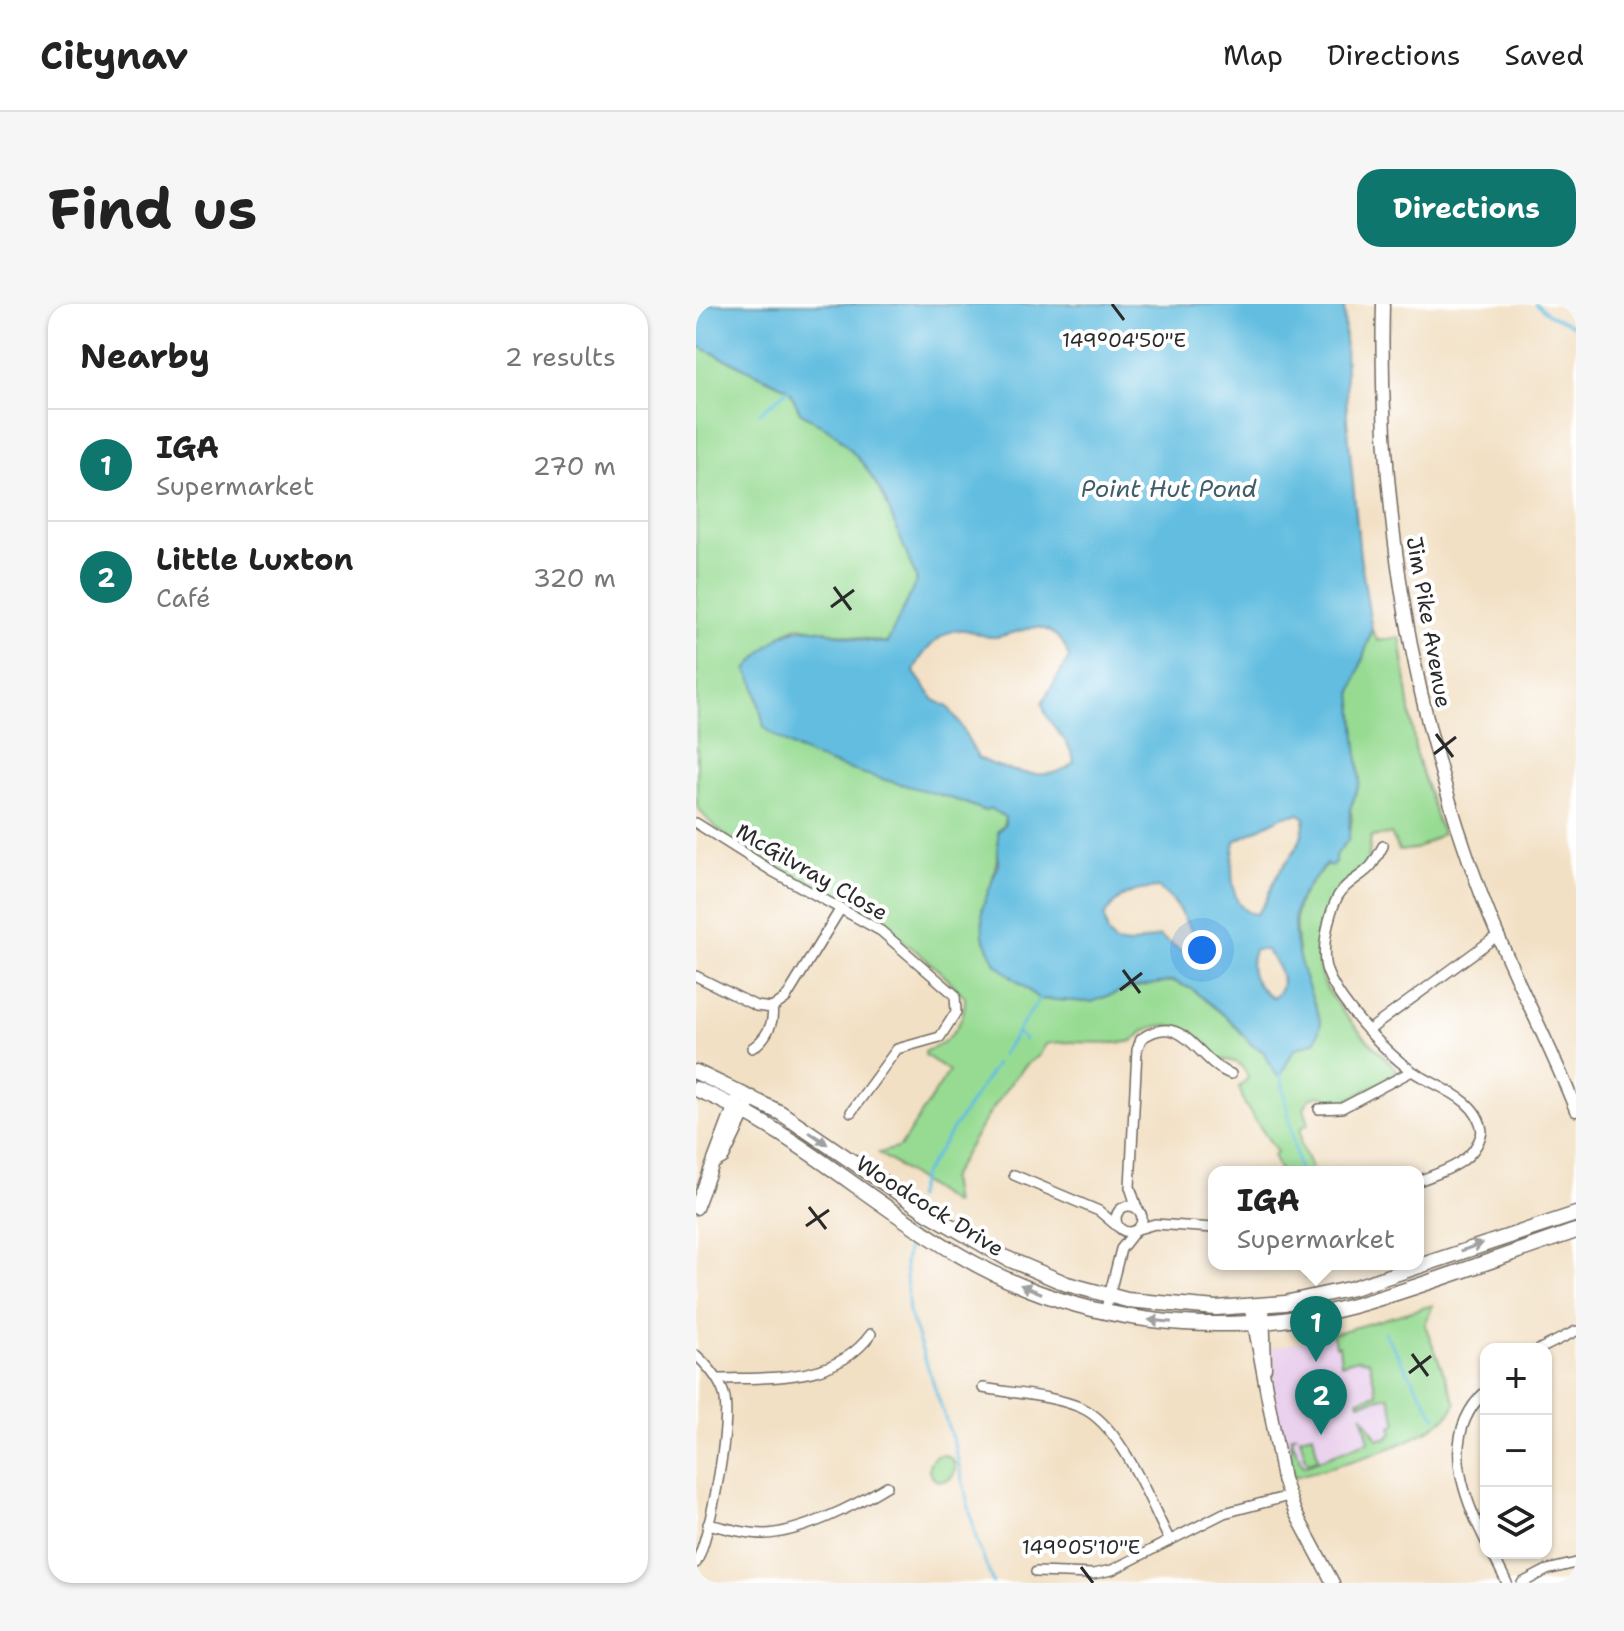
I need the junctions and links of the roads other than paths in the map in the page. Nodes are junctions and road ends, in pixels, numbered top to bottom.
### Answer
1 (1383, 304) edge
2 (696, 814) edge
3 (700, 824) edge
4 (1383, 846) dead end
5 (841, 908) junction
6 (1497, 936) junction
7 (696, 976) edge
8 (772, 1008) junction
9 (1369, 1030) junction
10 (752, 1048) dead end
11 (1412, 1071) junction
12 (696, 1072) edge
13 (1231, 1074) dead end
14 (696, 1089) edge
15 (746, 1094) junction
16 (739, 1109) junction
17 (1319, 1109) dead end
18 (1576, 1110) edge
19 (851, 1112) dead end
20 (1014, 1175) dead end
21 (1424, 1179) edge
22 (1130, 1187) junction
23 (696, 1208) edge
24 (1121, 1208) junction
25 (1099, 1211) junction
26 (1139, 1211) junction
27 (1576, 1214) edge
28 (1155, 1224) junction
29 (1118, 1227) junction
30 (1208, 1228) edge
31 (1136, 1230) junction
32 (1576, 1231) edge
33 (1121, 1249) junction
34 (1424, 1264) edge
35 (1407, 1270) edge
36 (1109, 1296) junction
37 (1257, 1306) junction
38 (1105, 1312) junction
39 (1258, 1322) junction
40 (1576, 1331) edge
41 (871, 1334) dead end
42 (1552, 1343) edge
43 (696, 1355) edge
44 (718, 1379) junction
45 (983, 1388) dead end
46 (1480, 1400) edge
47 (887, 1486) dead end
48 (1289, 1496) junction
49 (708, 1524) junction
50 (1480, 1529) edge
51 (1170, 1541) junction
52 (1495, 1559) edge
53 (696, 1563) edge
54 (1576, 1563) edge
55 (1036, 1572) dead end
56 (1333, 1583) edge
57 (1507, 1583) edge
58 (1522, 1583) edge

1 - 6 street, Jim Pike Avenue
2 - 3 street, McGilvray Close
3 - 5 street, McGilvray Close
4 - 9 street
5 - 8 street
5 - 19 street, McGilvray Close
6 - 9 street
6 - 18 street, Jim Pike Avenue
7 - 8 street
8 - 10 street
9 - 11 street
11 - 17 street
11 - 21 street
12 - 15 main road, Woodcock Drive
13 - 22 street
14 - 16 main road, Woodcock Drive
15 - 16 street
15 -> 36 main road, Woodcock Drive
16 - 23 street
38 -> 16 main road, Woodcock Drive
20 - 25 street
22 - 24 street
22 - 26 street
24 - 25 street
24 - 26 street
24 - 29 street
25 - 29 street
26 - 28 street
26 - 31 street
34 -> 27 main road, Woodcock Drive
28 - 30 street
28 - 31 street
29 - 31 street
29 - 33 street
31 - 33 street
32 - 39 main road, Woodcock Drive
33 - 36 street
37 -> 35 main road, Woodcock Drive
36 - 37 main road, Woodcock Drive
36 - 38 street
37 - 39 street
39 -> 38 main road, Woodcock Drive
39 - 48 street
40 - 42 street
41 - 44 street
43 - 44 street
44 - 49 street
45 - 51 street
46 - 50 street
47 - 49 street
48 - 51 street
48 - 56 street
49 - 53 street
51 - 55 street
52 - 57 street
54 - 58 street

